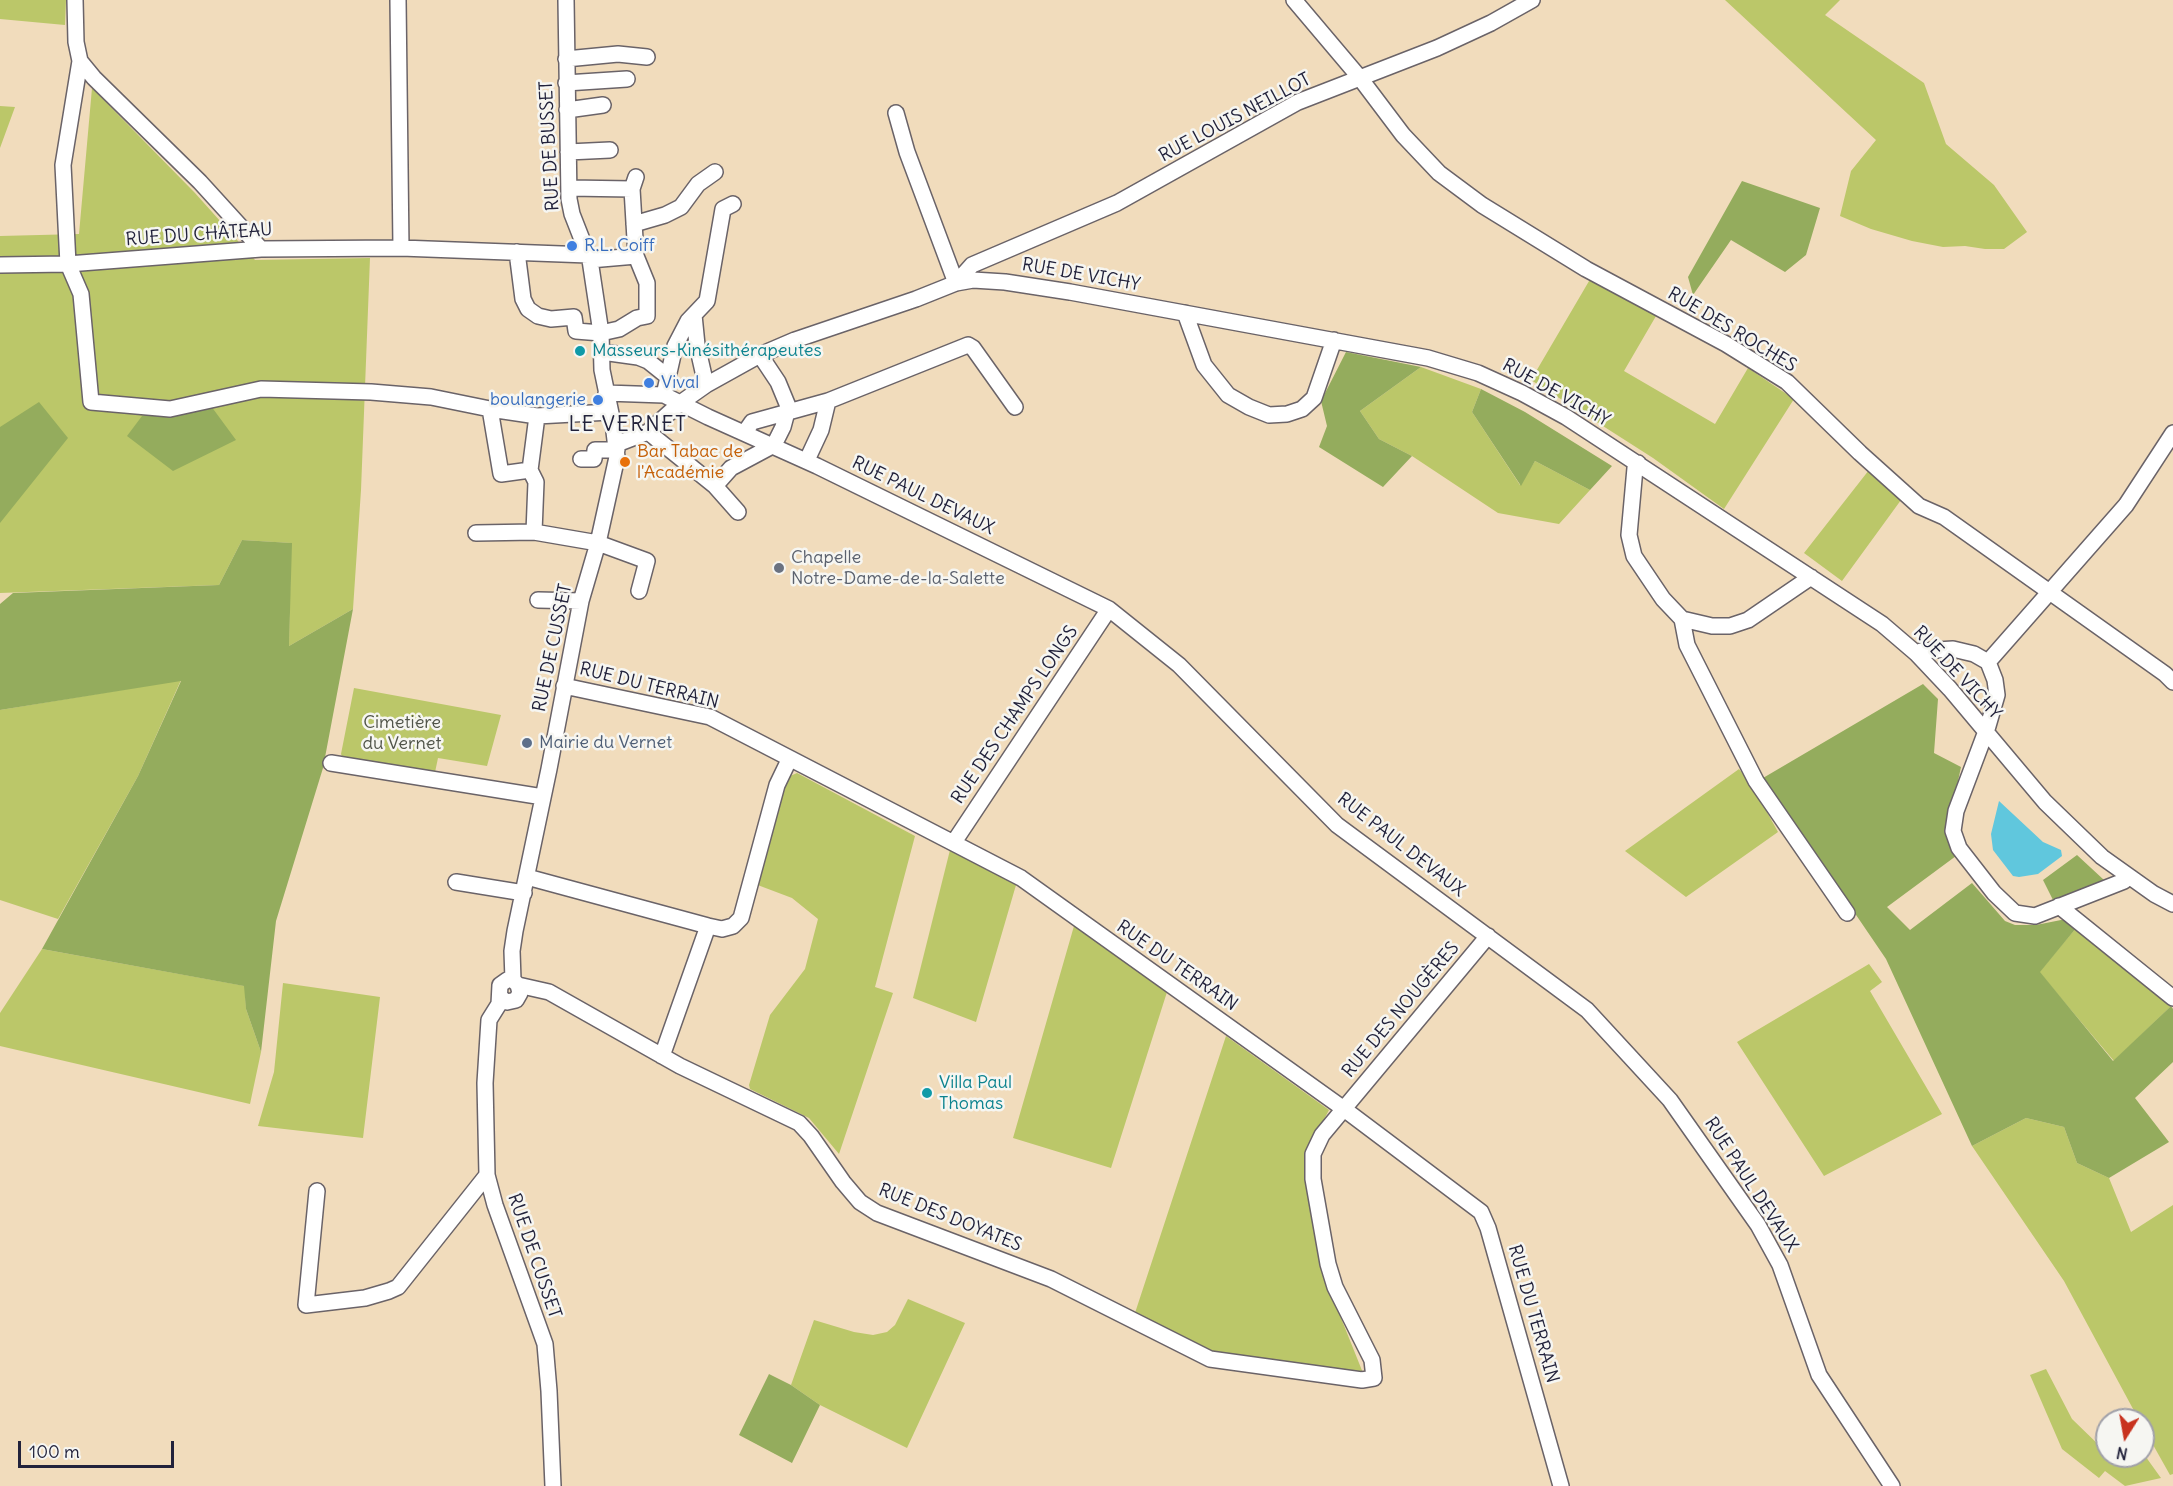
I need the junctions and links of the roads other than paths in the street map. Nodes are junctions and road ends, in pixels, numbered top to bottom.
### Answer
1 (75, 0) edge
2 (398, 0) edge
3 (566, 0) edge
4 (1294, 0) edge
5 (1532, 0) edge
6 (647, 57) dead end
7 (566, 59) junction
8 (80, 61) junction
9 (1360, 78) junction
10 (627, 79) dead end
11 (566, 83) junction
12 (603, 105) dead end
13 (567, 110) junction
14 (897, 113) dead end
15 (610, 150) dead end
16 (568, 152) junction
17 (716, 172) dead end
18 (569, 188) junction
19 (733, 204) dead end
20 (634, 224) junction
21 (401, 248) junction
22 (261, 249) junction
23 (517, 252) junction
24 (636, 256) junction
25 (589, 257) junction
26 (990, 258) junction
27 (68, 264) junction
28 (0, 265) edge
29 (991, 281) junction
30 (956, 283) junction
31 (1185, 313) junction
32 (694, 315) junction
33 (601, 333) junction
34 (1334, 340) junction
35 (602, 351) junction
36 (760, 355) junction
37 (668, 376) junction
38 (706, 385) junction
39 (606, 393) junction
40 (664, 395) junction
41 (828, 402) junction
42 (679, 404) junction
43 (1015, 407) dead end
44 (490, 410) junction
45 (788, 411) junction
46 (610, 412) junction
47 (537, 416) junction
48 (648, 432) junction
49 (745, 432) junction
50 (2173, 433) edge
51 (774, 445) junction
52 (617, 447) junction
53 (581, 459) dead end
54 (807, 460) junction
55 (1638, 463) junction
56 (530, 470) junction
57 (715, 486) junction
58 (738, 512) dead end
59 (534, 532) junction
60 (476, 533) dead end
61 (598, 543) junction
62 (1811, 577) junction
63 (639, 591) dead end
64 (2049, 593) junction
65 (538, 600) dead end
66 (581, 601) junction
67 (1109, 609) junction
68 (1682, 619) junction
69 (1917, 654) junction
70 (1988, 662) junction
71 (2173, 682) edge
72 (564, 686) junction
73 (1986, 732) junction
74 (789, 760) junction
75 (331, 763) dead end
76 (543, 797) junction
77 (954, 842) junction
78 (2128, 876) junction
79 (527, 877) junction
80 (456, 882) dead end
81 (524, 893) junction
82 (2173, 904) edge
83 (2059, 906) junction
84 (1847, 913) dead end
85 (708, 926) junction
86 (1488, 936) junction
87 (510, 991) junction
88 (2173, 998) edge
89 (662, 1056) junction
90 (1344, 1109) junction
91 (487, 1175) junction
92 (316, 1191) dead end
93 (1374, 1378) joint
94 (553, 1486) edge
95 (1561, 1486) edge
96 (1892, 1486) edge

1 - 8 street
2 - 21 street
3 - 7 street, RUE DE BUSSET
4 - 9 street, RUE DES ROCHES
5 - 9 street, RUE LOUIS NEILLOT
6 - 7 street
7 - 11 street, RUE DE BUSSET
8 - 22 street
8 - 27 street
9 - 26 street, RUE LOUIS NEILLOT
9 - 64 street, RUE DES ROCHES
10 - 11 street
11 - 13 street, RUE DE BUSSET
12 - 13 street
13 - 16 street, RUE DE BUSSET
14 - 30 street
15 - 16 street
16 - 18 street, RUE DE BUSSET
17 - 20 street
18 - 20 street
18 - 25 street, RUE DE BUSSET
19 - 32 street
20 - 24 street
21 - 22 street, RUE DU CHÂTEAU
21 - 23 street, RUE DU CHÂTEAU
22 - 27 street, RUE DU CHÂTEAU
23 - 25 street, RUE DU CHÂTEAU
23 - 33 street
24 - 25 street, RUE DU CHÂTEAU
24 - 33 street
25 - 33 street, RUE DE BUSSET
26 - 29 street
26 - 30 street, RUE LOUIS NEILLOT
27 - 28 street, RUE DU CHÂTEAU
27 - 44 street
29 - 30 street, RUE DE VICHY
29 - 31 street, RUE DE VICHY
30 - 36 street, RUE DE VICHY
31 - 34 street, RUE DE VICHY
31 - 34 street
32 - 37 street
32 - 38 street
33 - 35 street, RUE DE BUSSET
34 - 55 street, RUE DE VICHY
35 - 37 street
35 - 39 street, RUE DE BUSSET
36 - 38 street, RUE DE VICHY
36 - 45 street
37 - 40 street
38 - 42 street, RUE DE VICHY
39 - 40 street
39 - 46 street, RUE DE BUSSET
40 - 42 street, RUE PAUL DEVAUX
41 - 43 street
41 - 45 street
41 - 54 street
42 - 48 street, RUE DE VICHY
42 - 49 street, RUE PAUL DEVAUX
44 - 47 street
44 - 56 street
45 - 49 street
45 - 51 street
46 - 47 street
46 - 52 street, RUE DE BUSSET
47 - 56 street
48 - 52 street
48 - 57 street
49 - 51 street, RUE PAUL DEVAUX
50 - 64 street
51 - 54 street, RUE PAUL DEVAUX
51 - 57 street
52 - 53 street
52 - 61 street, RUE DE CUSSET
54 - 67 street, RUE PAUL DEVAUX
55 - 62 street, RUE DE VICHY
55 - 68 street
56 - 59 street
57 - 58 street
59 - 60 street
59 - 61 street
61 - 63 street
61 - 66 street, RUE DE CUSSET
62 - 68 street
62 - 69 street, RUE DE VICHY
64 - 70 street
64 - 71 street, RUE DES ROCHES
65 - 66 street
66 - 72 street, RUE DE CUSSET
67 - 77 street, RUE DES CHAMPS LONGS
67 - 86 street, RUE PAUL DEVAUX
68 - 84 street
69 - 70 street
69 - 73 street, RUE DE VICHY
70 - 73 street
72 - 74 street, RUE DU TERRAIN
72 - 76 street, RUE DE CUSSET
73 - 78 street, RUE DE VICHY
73 - 83 street
74 - 77 street, RUE DU TERRAIN
74 - 85 street
75 - 76 street
76 - 79 street, RUE DE CUSSET
77 - 90 street, RUE DU TERRAIN
78 - 82 street, RUE DE VICHY
78 - 83 street
79 - 81 street, RUE DE CUSSET
79 - 85 street
80 - 81 street
81 - 87 street, RUE DE CUSSET
83 - 88 street
85 - 89 street
86 - 90 street, RUE DES NOUGÈRES
86 - 96 street, RUE PAUL DEVAUX
87 - 89 street, RUE DES DOYATES
87 - 91 street, RUE DE CUSSET
89 - 93 street, RUE DES DOYATES
90 - 93 street, RUE DES NOUGÈRES
90 - 95 street, RUE DU TERRAIN
91 - 92 street
91 - 94 street, RUE DE CUSSET

